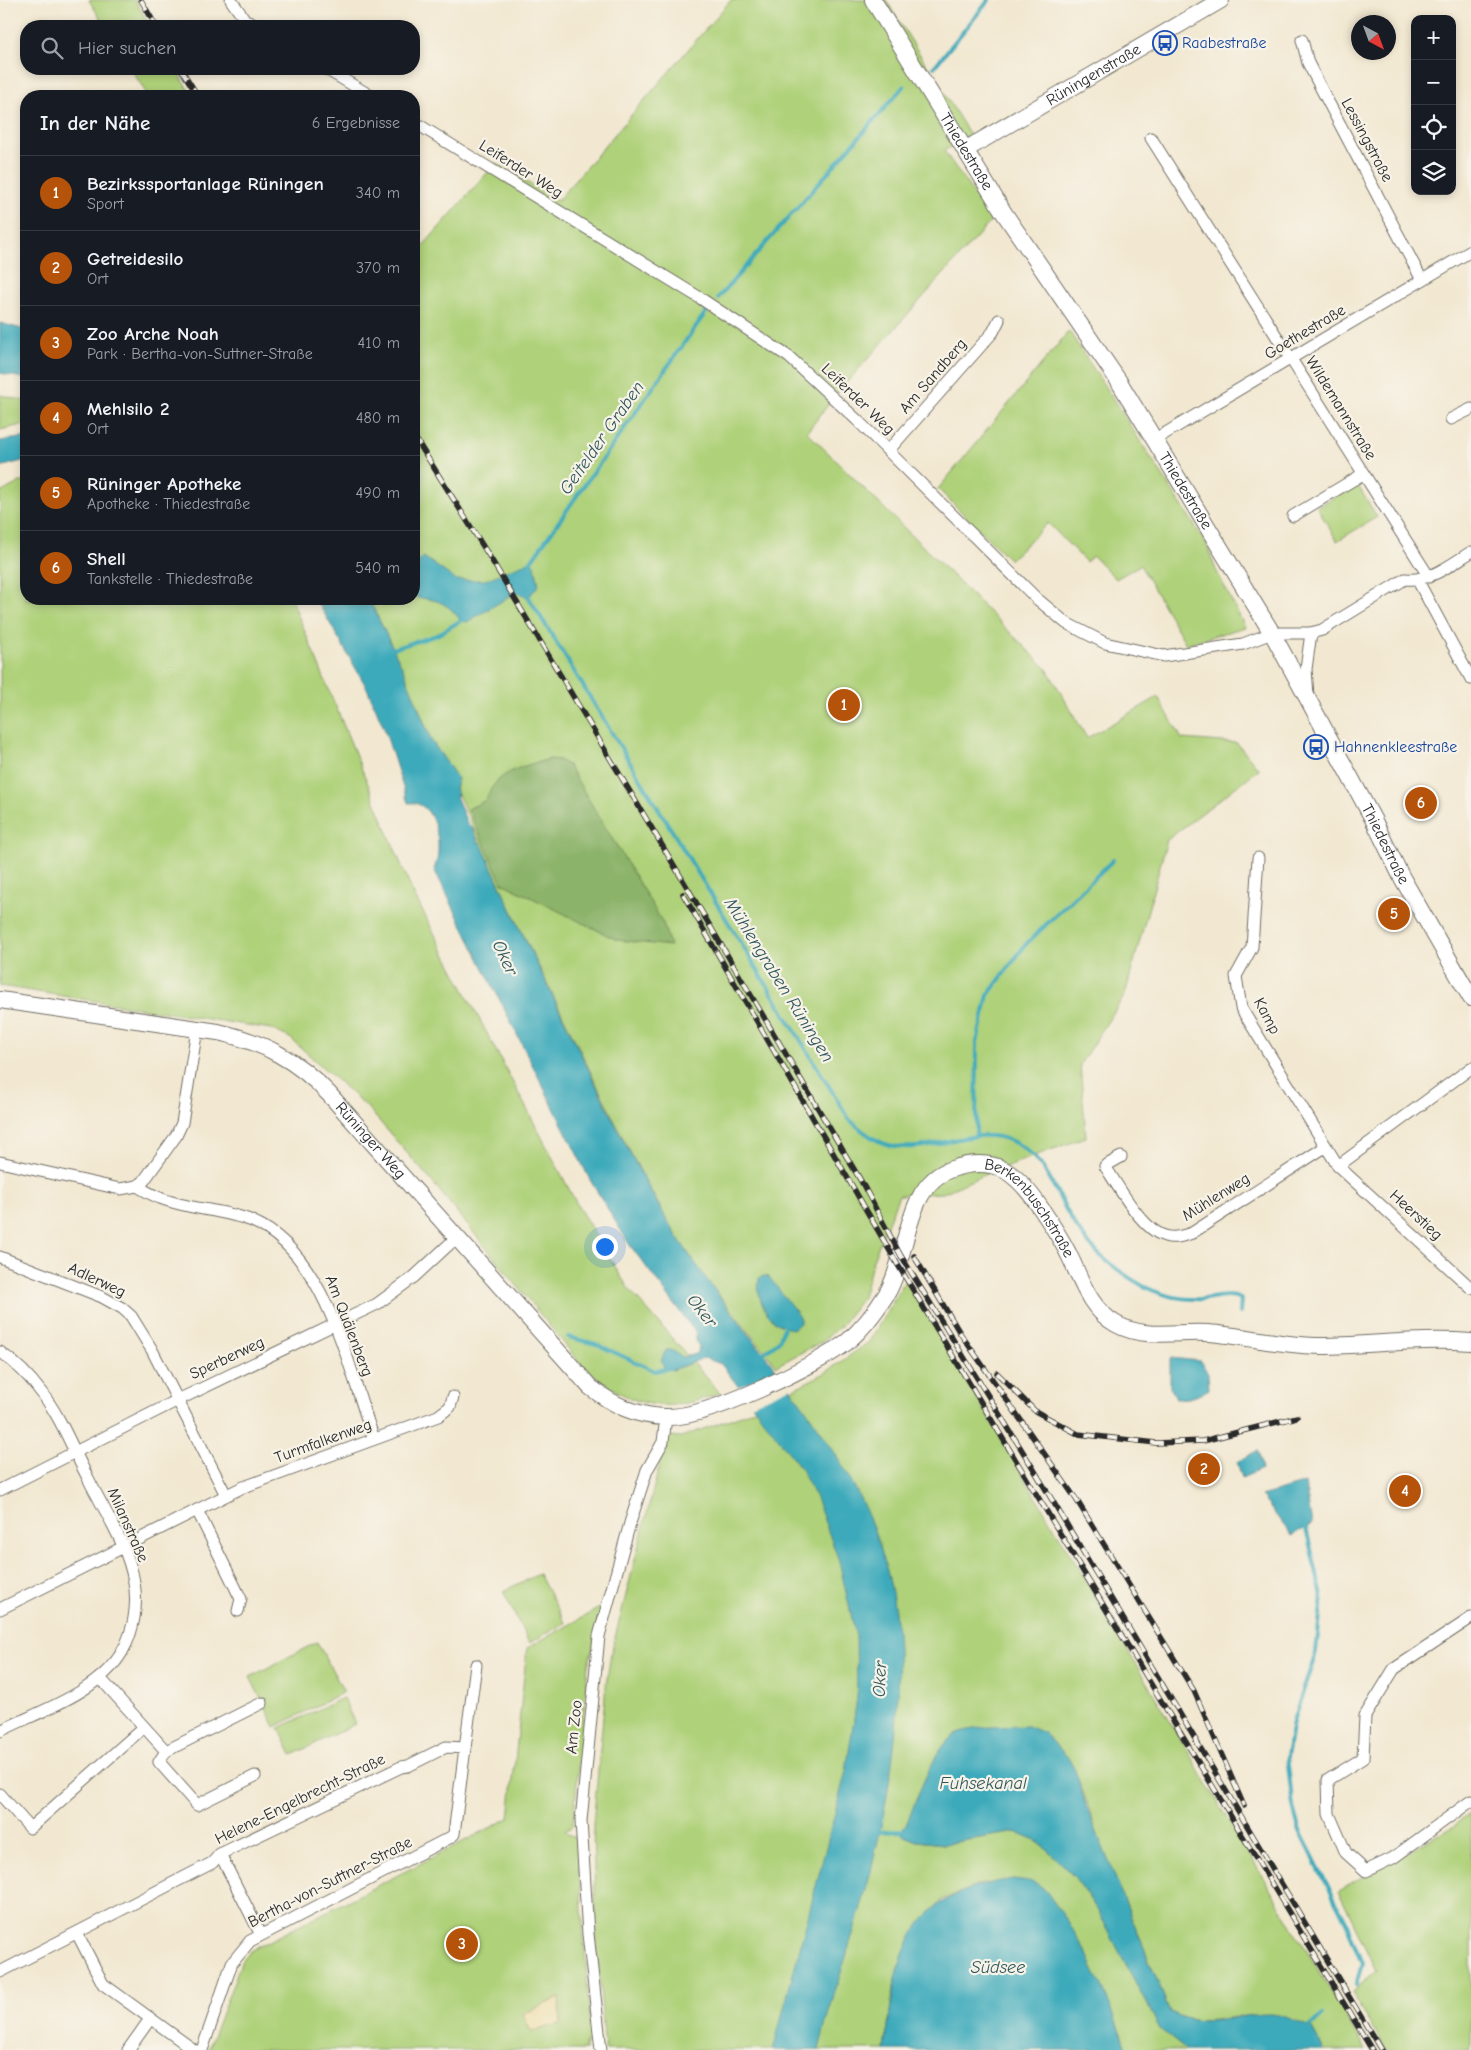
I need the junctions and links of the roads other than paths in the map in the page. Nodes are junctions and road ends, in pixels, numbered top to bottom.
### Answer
1 (231, 0) edge
2 (873, 0) edge
3 (1222, 0) edge
4 (245, 20) edge
5 (1302, 40) dead end
6 (336, 75) edge
7 (361, 90) edge
8 (420, 126) edge
9 (1150, 138) dead end
10 (965, 150) junction
11 (1471, 251) edge
12 (1422, 280) junction
13 (999, 320) dead end
14 (1291, 360) junction
15 (1471, 409) edge
16 (1451, 419) dead end
17 (1154, 440) junction
18 (888, 451) junction
19 (1364, 474) junction
20 (1293, 516) dead end
21 (1471, 552) edge
22 (1424, 579) junction
23 (1272, 633) junction
24 (1311, 633) junction
25 (1471, 679) edge
26 (1308, 700) junction
27 (1258, 858) dead end
28 (1471, 998) edge
29 (0, 1000) edge
30 (197, 1029) junction
31 (1471, 1068) edge
32 (1325, 1147) junction
33 (1121, 1157) dead end
34 (0, 1162) edge
35 (1338, 1166) junction
36 (137, 1186) junction
37 (456, 1238) junction
38 (0, 1257) edge
39 (1471, 1288) edge
40 (334, 1326) junction
41 (1471, 1342) edge
42 (0, 1352) edge
43 (453, 1397) dead end
44 (178, 1400) junction
45 (666, 1417) junction
46 (374, 1440) junction
47 (74, 1452) junction
48 (1, 1488) edge
49 (226, 1495) junction
50 (196, 1510) junction
51 (124, 1548) junction
52 (0, 1609) edge
53 (238, 1610) dead end
54 (1471, 1618) edge
55 (476, 1665) dead end
56 (100, 1678) junction
57 (262, 1703) dead end
58 (144, 1727) junction
59 (0, 1731) edge
60 (465, 1748) junction
61 (166, 1751) junction
62 (255, 1776) dead end
63 (2, 1800) edge
64 (1471, 1801) edge
65 (220, 1854) junction
66 (78, 1934) junction
67 (261, 1935) junction
68 (0, 1972) edge
69 (150, 2019) junction
70 (128, 2050) edge
71 (194, 2050) edge
72 (202, 2050) edge
73 (601, 2050) edge

1 - 4 street
2 - 10 street, Thiedestraße
3 - 10 street, Rüningenstraße
5 - 12 street, Lessingstraße
6 - 7 street
8 - 18 street, Leiferder Weg
9 - 14 street
10 - 17 street, Thiedestraße
11 - 12 street, Goethestraße
12 - 14 street, Goethestraße
13 - 18 street, Am Sandberg
14 - 17 street, Goethestraße
14 - 19 street, Wildemannstraße
15 - 16 street
17 - 23 street, Thiedestraße
18 - 23 street, Leiferder Weg
19 - 20 street, Wildemannstraße
19 - 22 street, Wildemannstraße
21 - 22 street
22 - 24 street
22 - 25 street, Wildemannstraße
23 - 24 street
23 - 26 street, Thiedestraße
24 - 26 street
26 - 28 street, Thiedestraße
27 - 32 street, Kamp
29 - 30 street, Rüninger Weg
30 - 36 street
30 - 37 street, Rüninger Weg
31 - 35 street
32 - 33 street, Mühlenweg
32 - 35 street, Heerstieg
34 - 36 street
35 - 39 street, Heerstieg
36 - 40 street, Am Quälenberg
37 - 40 street, Sperberweg
37 - 45 street, Rüninger Weg
38 - 44 street, Adlerweg
40 - 44 street, Sperberweg
40 - 46 street, Am Quälenberg
41 - 45 street, Berkenbuschstraße
42 - 47 street, Milanstraße
43 - 46 street, Turmfalkenweg
44 - 47 street, Sperberweg
44 - 49 street, Adlerweg
45 - 73 street, Am Zoo
46 - 49 street, Turmfalkenweg
47 - 48 street, Sperberweg
47 - 51 street, Milanstraße
49 - 50 street, Turmfalkenweg
50 - 51 street, Turmfalkenweg
50 - 53 street
51 - 52 street, Turmfalkenweg
51 - 56 street, Milanstraße
54 - 64 street
55 - 60 street
56 - 58 street
56 - 59 street, Milanstraße
57 - 61 street
58 - 61 street
58 - 63 street
60 - 65 street, Helene-Engelbrecht-Straße
60 - 67 street, Bertha-von-Suttner-Straße
61 - 62 street
65 - 66 street, Helene-Engelbrecht-Straße
65 - 67 street
66 - 68 street, Helene-Engelbrecht-Straße
66 - 69 street
67 - 72 street, Bertha-von-Suttner-Straße
69 - 70 street
69 - 71 street

